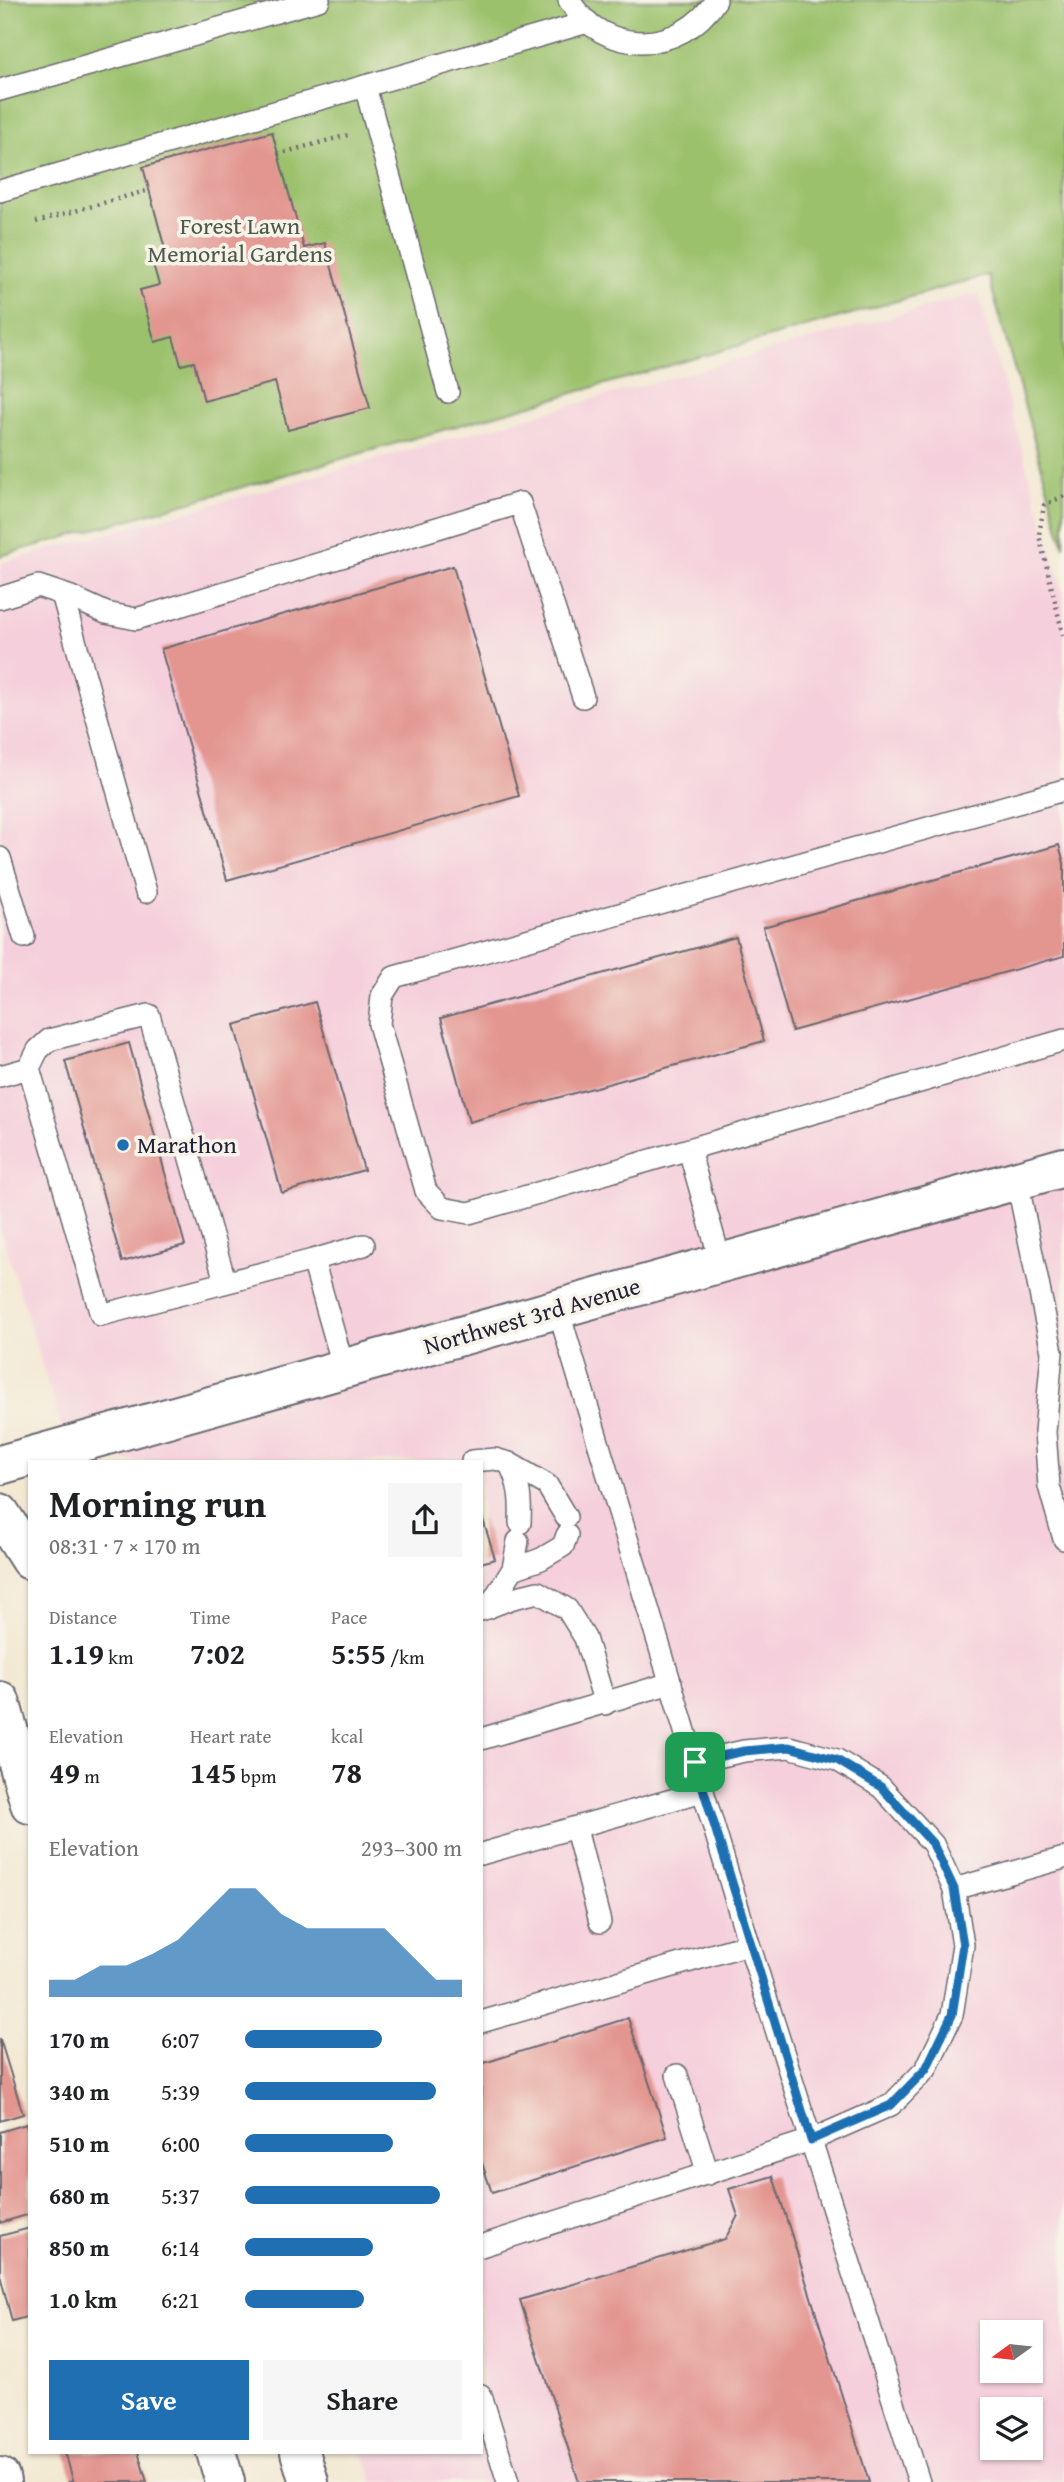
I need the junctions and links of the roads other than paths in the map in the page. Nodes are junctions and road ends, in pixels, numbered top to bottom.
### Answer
1 (319, 0) edge
2 (569, 0) edge
3 (716, 0) edge
4 (588, 22) junction
5 (365, 86) junction
6 (0, 90) edge
7 (0, 191) edge
8 (448, 392) dead end
9 (62, 594) junction
10 (0, 598) edge
11 (583, 697) dead end
12 (1064, 790) edge
13 (0, 858) edge
14 (146, 892) dead end
15 (24, 937) dead end
16 (1064, 1040) edge
17 (29, 1068) junction
18 (0, 1076) edge
19 (690, 1150) junction
20 (1064, 1167) edge
21 (1017, 1180) junction
22 (364, 1245) dead end
23 (313, 1260) junction
24 (721, 1263) junction
25 (225, 1281) junction
26 (558, 1309) junction
27 (1058, 1351) edge
28 (344, 1369) junction
29 (483, 1460) edge
30 (509, 1463) junction
31 (0, 1465) edge
32 (0, 1513) edge
33 (1064, 1539) edge
34 (28, 1557) edge
35 (513, 1569) junction
36 (485, 1609) edge
37 (671, 1683) junction
38 (0, 1701) edge
39 (605, 1703) junction
40 (483, 1739) edge
41 (695, 1762) junction
42 (703, 1791) junction
43 (28, 1797) edge
44 (576, 1829) junction
45 (483, 1853) edge
46 (1064, 1858) edge
47 (954, 1889) junction
48 (600, 1922) dead end
49 (749, 1944) junction
50 (483, 2021) edge
51 (677, 2075) dead end
52 (811, 2140) junction
53 (708, 2174) junction
54 (483, 2245) edge
55 (483, 2401) edge
56 (217, 2454) edge
57 (301, 2454) edge
58 (225, 2482) edge
59 (309, 2482) edge
60 (508, 2482) edge
61 (919, 2482) edge

1 - 6 lane
2 - 4 lane
3 - 4 lane
4 - 5 lane
5 - 7 lane
5 - 8 lane
9 - 10 lane
9 - 11 lane
9 - 14 lane
12 - 19 lane
13 - 15 lane
16 - 19 lane
17 - 18 lane
17 - 25 lane
17 - 25 lane
19 - 24 lane
20 - 21 street, Northwest 3rd Avenue
21 - 24 street, Northwest 3rd Avenue
21 - 27 lane
22 - 23 lane
23 - 25 lane
23 - 28 lane
24 - 26 street, Northwest 3rd Avenue
26 - 28 street, Northwest 3rd Avenue
26 - 37 lane
27 - 33 lane
28 - 31 street, Northwest 3rd Avenue
29 - 30 lane
30 - 35 lane
30 - 35 lane
32 - 34 street
35 - 36 lane
36 - 39 lane
37 - 39 lane
37 - 41 lane
38 - 43 street
39 - 40 lane
41 - 42 lane
41 - 47 lane
42 - 44 lane
42 - 49 lane
44 - 45 lane
44 - 48 lane
46 - 47 lane
47 - 52 lane
49 - 50 lane
49 - 52 lane
51 - 53 lane
52 - 53 lane
52 - 61 lane
53 - 54 lane
55 - 60 lane
56 - 58 street
57 - 59 street

